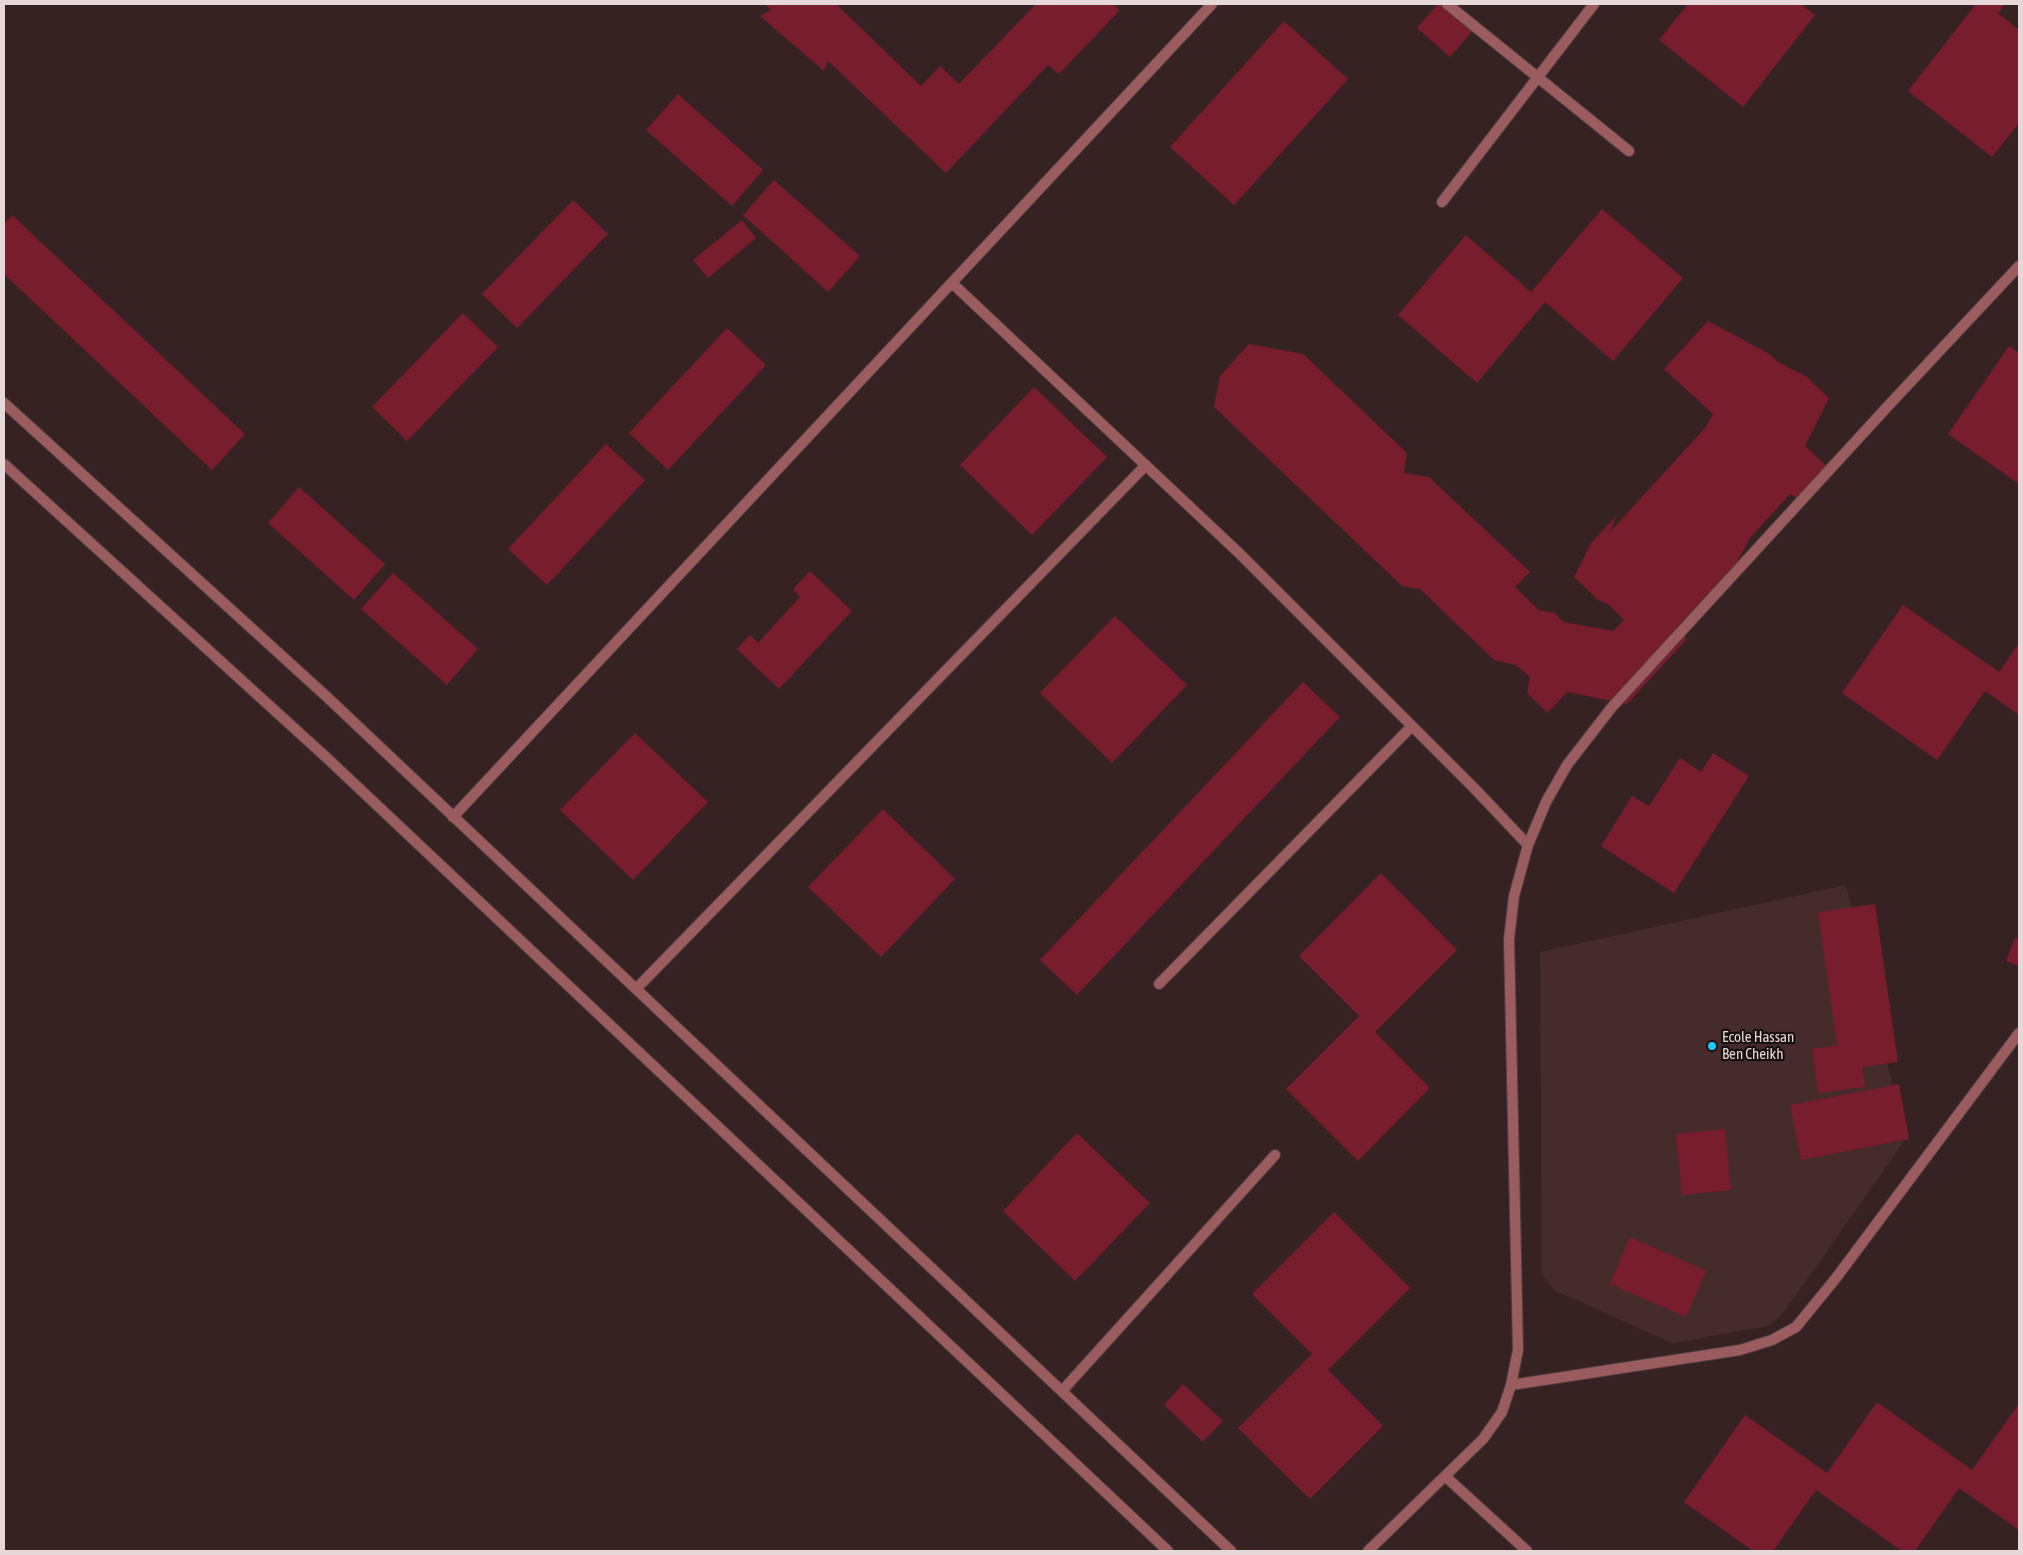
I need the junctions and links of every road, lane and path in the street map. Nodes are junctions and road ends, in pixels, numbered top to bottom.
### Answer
1 (1212, 4) edge
2 (1446, 4) edge
3 (1594, 4) edge
4 (1537, 77) junction
5 (1629, 151) dead end
6 (1442, 202) dead end
7 (2019, 266) edge
8 (952, 282) junction
9 (4, 403) edge
10 (4, 464) edge
11 (1146, 465) junction
12 (1412, 726) junction
13 (453, 817) junction
14 (1528, 846) junction
15 (1159, 984) dead end
16 (636, 989) junction
17 (2019, 1033) edge
18 (1275, 1154) dead end
19 (1511, 1384) junction
20 (1062, 1391) junction
21 (1445, 1476) junction
22 (1168, 1551) edge
23 (1231, 1551) edge
24 (1368, 1551) edge
25 (1527, 1551) edge

1 - 8 street
2 - 4 street
3 - 4 street
4 - 5 street
4 - 6 street
7 - 14 street
8 - 11 street
8 - 13 street
9 - 13 street
10 - 22 street
11 - 12 street
11 - 16 street
12 - 14 street
12 - 15 street
13 - 16 street
14 - 19 street
16 - 20 street
17 - 19 street
18 - 20 street
19 - 21 street
20 - 23 street
21 - 24 street
21 - 25 street

